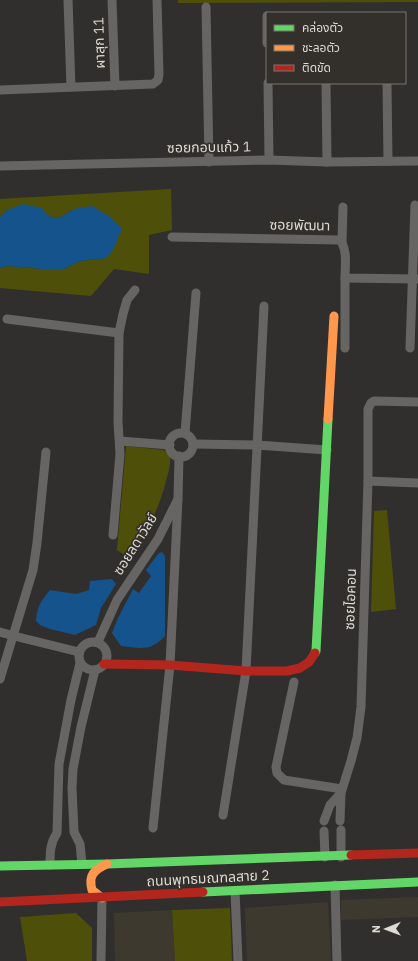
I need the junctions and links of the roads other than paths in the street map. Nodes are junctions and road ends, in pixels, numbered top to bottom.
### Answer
1 (68, 0) edge
2 (112, 0) edge
3 (157, 0) edge
4 (206, 7) dead end
5 (268, 84) edge
6 (326, 84) edge
7 (387, 84) edge
8 (114, 86) junction
9 (71, 87) junction
10 (0, 90) edge
11 (269, 160) junction
12 (388, 161) junction
13 (418, 161) edge
14 (209, 162) junction
15 (327, 162) junction
16 (0, 166) edge
17 (415, 205) dead end
18 (343, 207) dead end
19 (172, 237) dead end
20 (342, 242) junction
21 (345, 278) junction
22 (415, 279) edge
23 (135, 290) dead end
24 (196, 293) dead end
25 (264, 306) dead end
26 (334, 316) dead end
27 (8, 319) dead end
28 (119, 333) junction
29 (345, 348) dead end
30 (410, 348) dead end
31 (418, 402) edge
32 (185, 433) junction
33 (120, 442) junction
34 (193, 444) junction
35 (170, 445) junction
36 (257, 445) junction
37 (327, 450) junction
38 (46, 452) dead end
39 (179, 456) junction
40 (368, 481) junction
41 (418, 483) edge
42 (178, 499) junction
43 (113, 535) dead end
44 (0, 632) edge
45 (14, 636) junction
46 (98, 642) junction
47 (79, 652) junction
48 (80, 663) junction
49 (104, 664) junction
50 (170, 664) junction
51 (95, 670) junction
52 (246, 671) junction
53 (0, 679) edge
54 (294, 682) dead end
55 (342, 791) junction
56 (223, 815) dead end
57 (340, 820) dead end
58 (324, 821) dead end
59 (153, 828) dead end
60 (341, 830) dead end
61 (324, 831) dead end
62 (74, 832) junction
63 (57, 833) junction
64 (418, 853) edge
65 (325, 857) junction
66 (341, 857) junction
67 (82, 864) junction
68 (107, 864) junction
69 (50, 865) junction
70 (0, 866) edge
71 (418, 882) edge
72 (335, 885) junction
73 (235, 891) junction
74 (102, 898) junction
75 (0, 902) edge
76 (101, 961) edge
77 (238, 961) edge
78 (337, 961) edge

1 - 9 street
2 - 8 street, ผาสุก 11
3 - 8 street
4 - 14 street
5 - 11 street
6 - 15 street
7 - 12 street
8 - 9 street
9 - 10 street
11 - 14 street, ซอยกอบแก้ว 1
11 - 15 street, ซอยกอบแก้ว 1
12 - 13 street, ซอยกอบแก้ว 1
12 - 15 street, ซอยกอบแก้ว 1
14 - 16 street, ซอยกอบแก้ว 1
17 - 22 street
18 - 20 street
19 - 20 street, ซอยพัฒนา
20 - 21 street, ซอยพัฒนา
21 - 22 street
21 - 29 street, ซอยพัฒนา
22 - 30 street
23 - 28 street
24 - 32 street
25 - 36 street
26 - 37 main road
27 - 28 street
28 - 33 street
31 - 40 street, ซอยไอคอน
32 - 34 street
32 - 35 street
33 - 35 street
33 - 43 street
34 - 36 street
34 - 39 street
35 - 39 street
36 - 37 street
36 - 52 street
37 - 52 main road
38 - 45 street
39 - 42 street, ซอยลดาวัลย์
40 - 41 street
40 - 55 street, ซอยไอคอน
42 - 46 street, ซอยลดาวัลย์
42 - 50 street
44 - 45 street
45 - 47 street
45 - 53 street
46 - 47 street
46 - 49 street
47 - 48 street
48 - 51 street
48 - 63 street
49 - 50 main road
49 - 51 street
50 - 52 main road
50 - 59 street
51 - 62 street
52 - 56 street
54 - 55 street
55 - 57 street, ซอยไอคอน
55 - 58 street, ซอยไอคอน
60 - 66 street
61 - 65 street
62 - 63 street
62 - 67 street
63 - 69 street
64 - 66 main road, ถนนพุทธมณฑลสาย 2
65 - 66 main road, ถนนพุทธมณฑลสาย 2
65 - 68 main road, ถนนพุทธมณฑลสาย 2
67 - 68 main road, ถนนพุทธมณฑลสาย 2
67 - 69 main road, ถนนพุทธมณฑลสาย 2
68 - 74 main road
69 - 70 main road, ถนนพุทธมณฑลสาย 2
71 - 72 main road, ถนนพุทธมณฑลสาย 2
72 - 73 main road, ถนนพุทธมณฑลสาย 2
72 - 78 street
73 - 74 main road, ถนนพุทธมณฑลสาย 2
73 - 77 street
74 - 75 main road, ถนนพุทธมณฑลสาย 2
74 - 76 street

